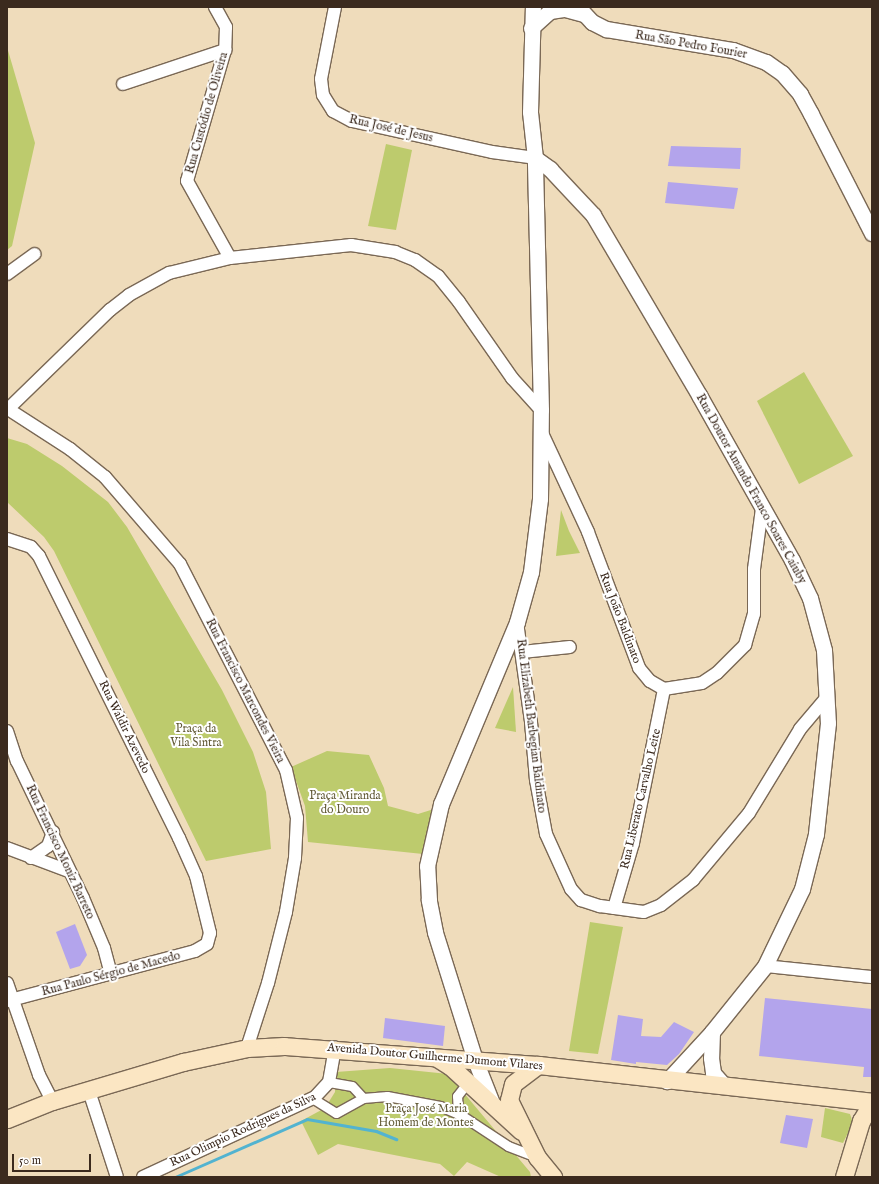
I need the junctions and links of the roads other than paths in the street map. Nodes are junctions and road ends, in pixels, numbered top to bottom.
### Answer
1 (215, 7) edge
2 (335, 7) edge
3 (532, 7) edge
4 (581, 11) edge
5 (531, 28) junction
6 (225, 50) junction
7 (123, 84) dead end
8 (535, 158) junction
9 (872, 233) edge
10 (35, 254) dead end
11 (230, 258) junction
12 (7, 274) edge
13 (8, 410) edge
14 (541, 410) junction
15 (541, 431) junction
16 (762, 508) junction
17 (7, 539) edge
18 (518, 622) junction
19 (570, 647) dead end
20 (522, 652) junction
21 (664, 690) junction
22 (828, 696) junction
23 (7, 731) edge
24 (53, 832) junction
25 (7, 848) edge
26 (31, 858) junction
27 (69, 871) junction
28 (614, 908) junction
29 (210, 937) joint
30 (765, 966) junction
31 (111, 974) junction
32 (872, 977) edge
33 (7, 983) edge
34 (10, 1000) edge
35 (712, 1032) junction
36 (247, 1048) junction
37 (335, 1048) junction
38 (433, 1056) junction
39 (475, 1060) junction
40 (538, 1065) junction
41 (667, 1081) junction
42 (329, 1082) junction
43 (468, 1082) junction
44 (723, 1084) junction
45 (89, 1091) junction
46 (872, 1093) edge
47 (312, 1098) junction
48 (363, 1098) junction
49 (847, 1099) junction
50 (52, 1101) junction
51 (872, 1102) edge
52 (496, 1111) junction
53 (458, 1114) junction
54 (7, 1119) edge
55 (524, 1134) junction
56 (537, 1157) junction
57 (117, 1177) edge
58 (143, 1177) edge
59 (553, 1177) edge
60 (844, 1177) edge

1 - 6 street, Rua Custódio de Oliveira
2 - 8 street, Rua José de Jesus
3 - 5 street
4 - 5 street, Rua São Pedro Fourier
4 - 9 street, Rua São Pedro Fourier
5 - 8 street
6 - 7 street
6 - 11 street, Rua Custódio de Oliveira
8 - 14 street
8 - 16 street, Rua Doutor Amando Franco Soares Caiuby
10 - 12 street
11 - 13 street
11 - 14 street
13 - 36 street, Rua Francisco Marcondes Vieira
14 - 15 street
15 - 18 street
15 - 21 street, Rua João Baldinato
16 - 21 street
16 - 22 street, Rua Doutor Amando Franco Soares Caiuby
17 - 29 street, Rua Waldir Azevedo
18 - 20 street, Rua Elizabeth Barbegian Baldinato
18 - 39 street
19 - 20 street
20 - 28 street, Rua Elizabeth Barbegian Baldinato
21 - 28 street, Rua Liberato Carvalho Leite
22 - 28 street, Rua Elizabeth Barbegian Baldinato
22 - 30 street, Rua Doutor Amando Franco Soares Caiuby
23 - 24 street, Rua Francisco Moniz Barreto
24 - 26 street
24 - 27 street, Rua Francisco Moniz Barreto
25 - 26 street
26 - 27 street
27 - 31 street, Rua Francisco Moniz Barreto
29 - 31 street, Rua Paulo Sérgio de Macedo
30 - 32 street
30 - 35 street, Rua Doutor Amando Franco Soares Caiuby
31 - 34 street, Rua Paulo Sérgio de Macedo
33 - 34 street
34 - 50 street
35 - 41 street, Rua Doutor Amando Franco Soares Caiuby
35 - 44 street
36 - 37 main road, Avenida Doutor Guilherme Dumont Vilares
36 - 45 main road, Avenida Doutor Guilherme Dumont Vilares
37 - 38 main road, Avenida Doutor Guilherme Dumont Vilares
37 - 42 street
38 - 39 main road, Avenida Doutor Guilherme Dumont Vilares
38 - 43 main road
39 - 40 main road, Avenida Doutor Guilherme Dumont Vilares
39 - 52 street
40 - 41 main road, Avenida Doutor Guilherme Dumont Vilares
40 - 55 main road
41 - 44 main road, Avenida Doutor Guilherme Dumont Vilares
42 - 47 street, Rua Olimpio Rodrigues da Silva
42 - 48 street
43 - 52 main road
43 - 53 street
44 - 49 main road, Avenida Doutor Guilherme Dumont Vilares
45 - 50 main road, Avenida Doutor Guilherme Dumont Vilares
45 - 57 street
46 - 49 main road
47 - 48 street
47 - 58 street, Rua Olimpio Rodrigues da Silva
48 - 53 street
49 - 51 main road, Avenida Doutor Guilherme Dumont Vilares
50 - 54 main road, Avenida Doutor Guilherme Dumont Vilares
51 - 60 main road
52 - 55 main road
53 - 56 street
55 - 56 main road
56 - 59 main road

